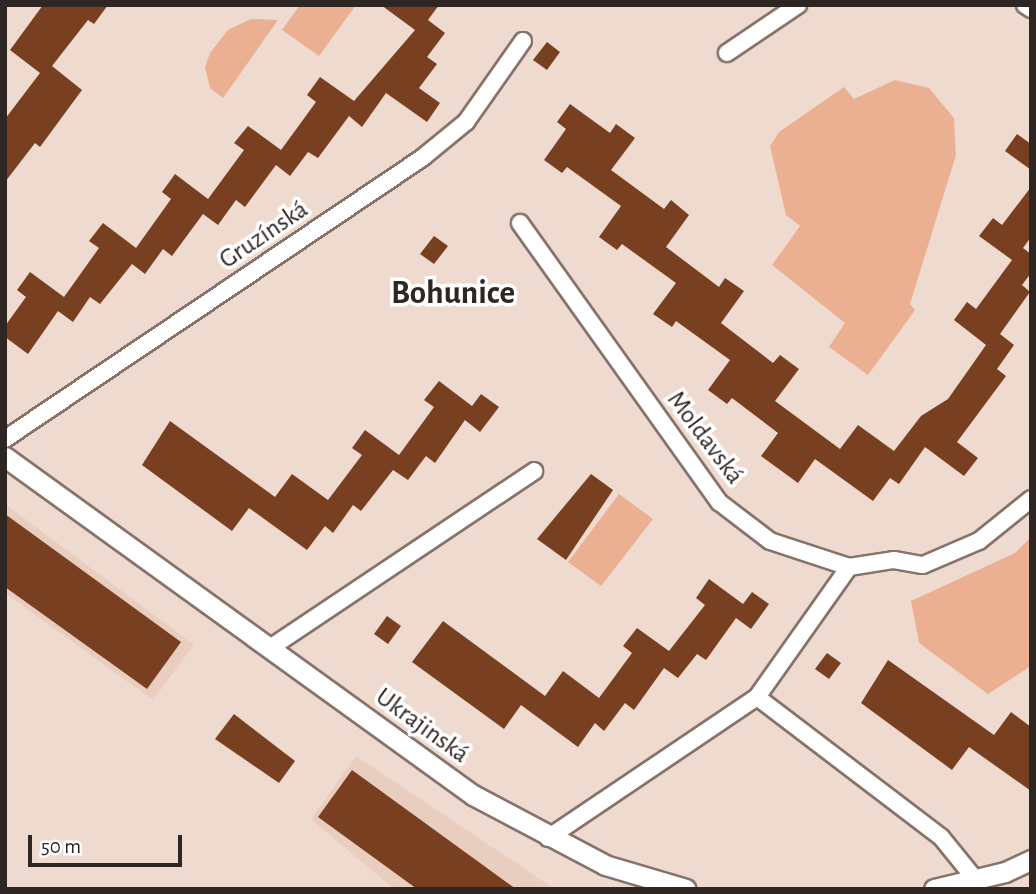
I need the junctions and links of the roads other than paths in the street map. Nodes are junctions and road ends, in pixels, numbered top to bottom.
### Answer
1 (798, 5) edge
2 (1026, 5) edge
3 (1031, 9) edge
4 (523, 40) dead end
5 (726, 53) dead end
6 (520, 223) dead end
7 (5, 439) edge
8 (5, 457) edge
9 (534, 471) dead end
10 (1031, 499) edge
11 (849, 567) junction
12 (270, 648) junction
13 (757, 697) junction
14 (548, 838) junction
15 (1031, 860) edge
16 (976, 880) junction
17 (686, 889) edge
18 (934, 889) edge

1 - 5 street
2 - 3 street
4 - 7 street, Gruzínská
6 - 11 street, Moldavská
8 - 12 street, Ukrajinská
9 - 12 street
10 - 11 street, Moldavská
11 - 13 street
12 - 14 street, Ukrajinská
13 - 14 street
13 - 16 street
14 - 17 street, Ukrajinská
15 - 16 street
16 - 18 street

